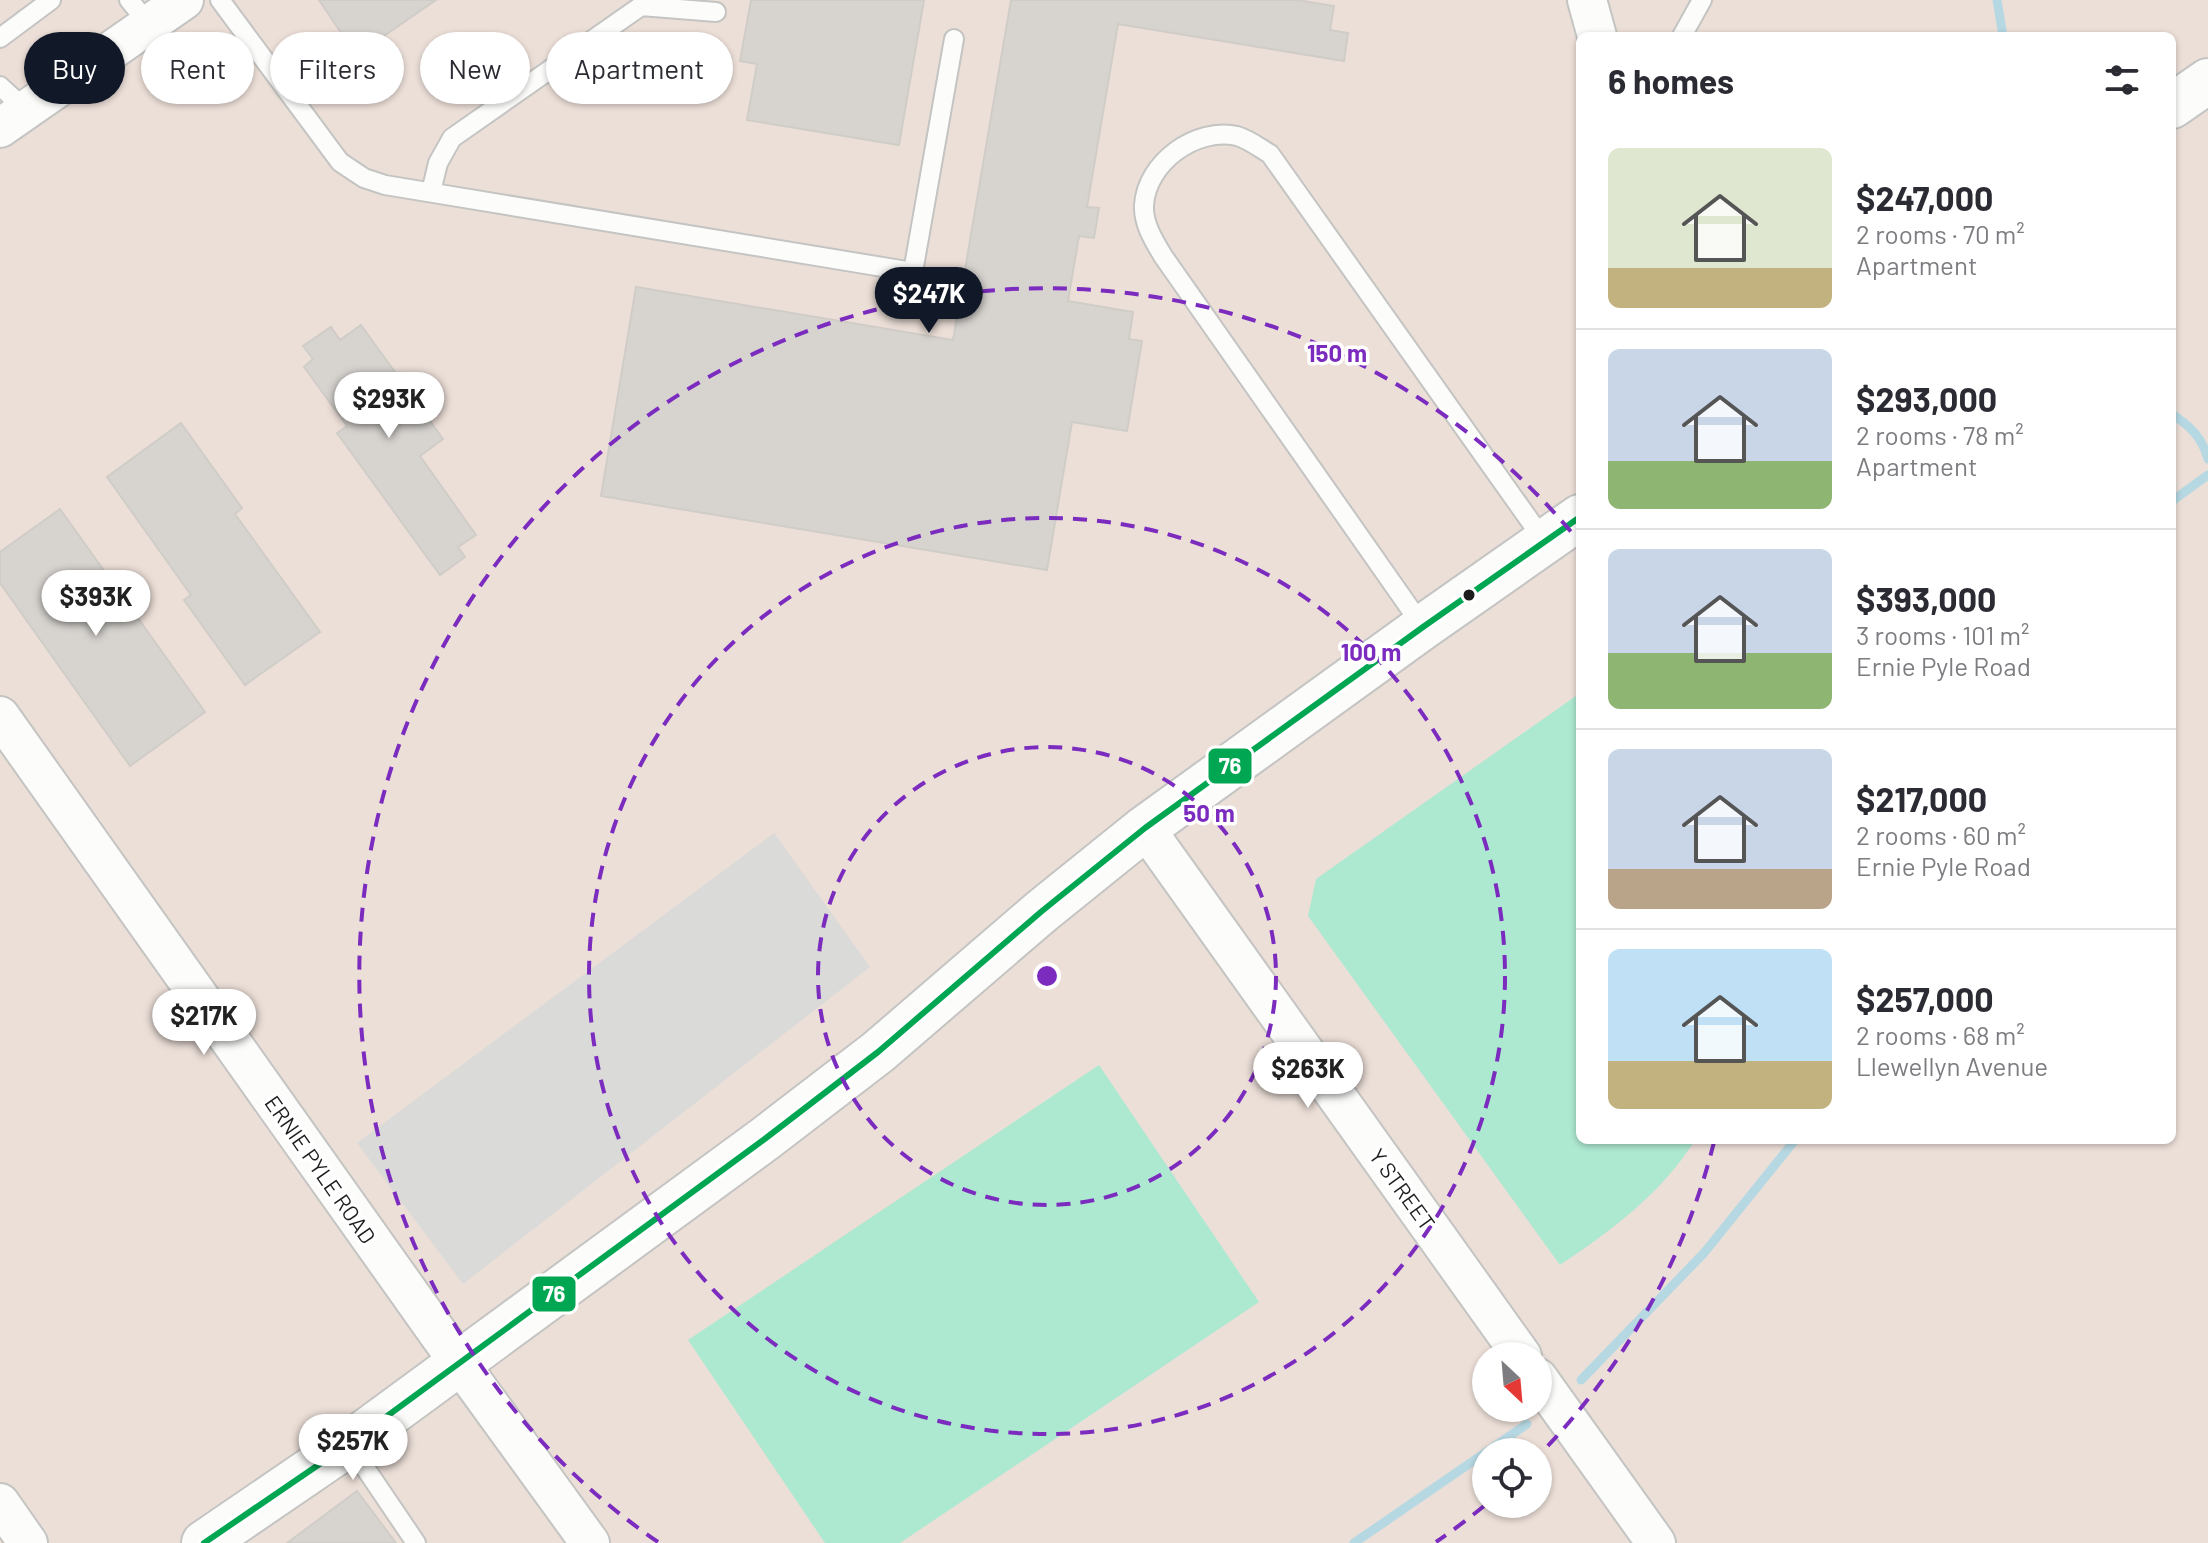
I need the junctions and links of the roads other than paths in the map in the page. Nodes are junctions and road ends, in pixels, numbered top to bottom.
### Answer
1 (51, 0) edge
2 (184, 0) edge
3 (220, 0) edge
4 (1587, 0) edge
5 (1702, 0) edge
6 (139, 12) edge
7 (716, 12) dead end
8 (1596, 32) edge
9 (1684, 32) edge
10 (0, 38) edge
11 (954, 39) dead end
12 (2208, 81) edge
13 (2176, 103) edge
14 (9, 108) edge
15 (431, 192) junction
16 (1576, 520) edge
17 (1545, 542) junction
18 (1423, 627) junction
19 (0, 716) edge
20 (1145, 828) junction
21 (1512, 1342) edge
22 (458, 1361) junction
23 (1552, 1398) edge
24 (349, 1444) junction
25 (0, 1503) edge
26 (28, 1543) edge
27 (204, 1543) edge
28 (416, 1543) edge
29 (590, 1543) edge
30 (1656, 1543) edge

1 - 10 lane
2 - 6 street
3 - 15 lane
4 - 8 street
5 - 9 lane
6 - 14 street
7 - 15 lane
11 - 15 lane
12 - 13 street
16 - 17 street
17 - 18 street
17 - 18 lane
18 - 20 street
19 - 22 street, ERNIE PYLE ROAD
20 - 21 street, Y STREET
20 - 22 street
22 - 24 street
22 - 29 street, ERNIE PYLE ROAD
23 - 30 street
24 - 27 street
24 - 28 lane
25 - 26 street

